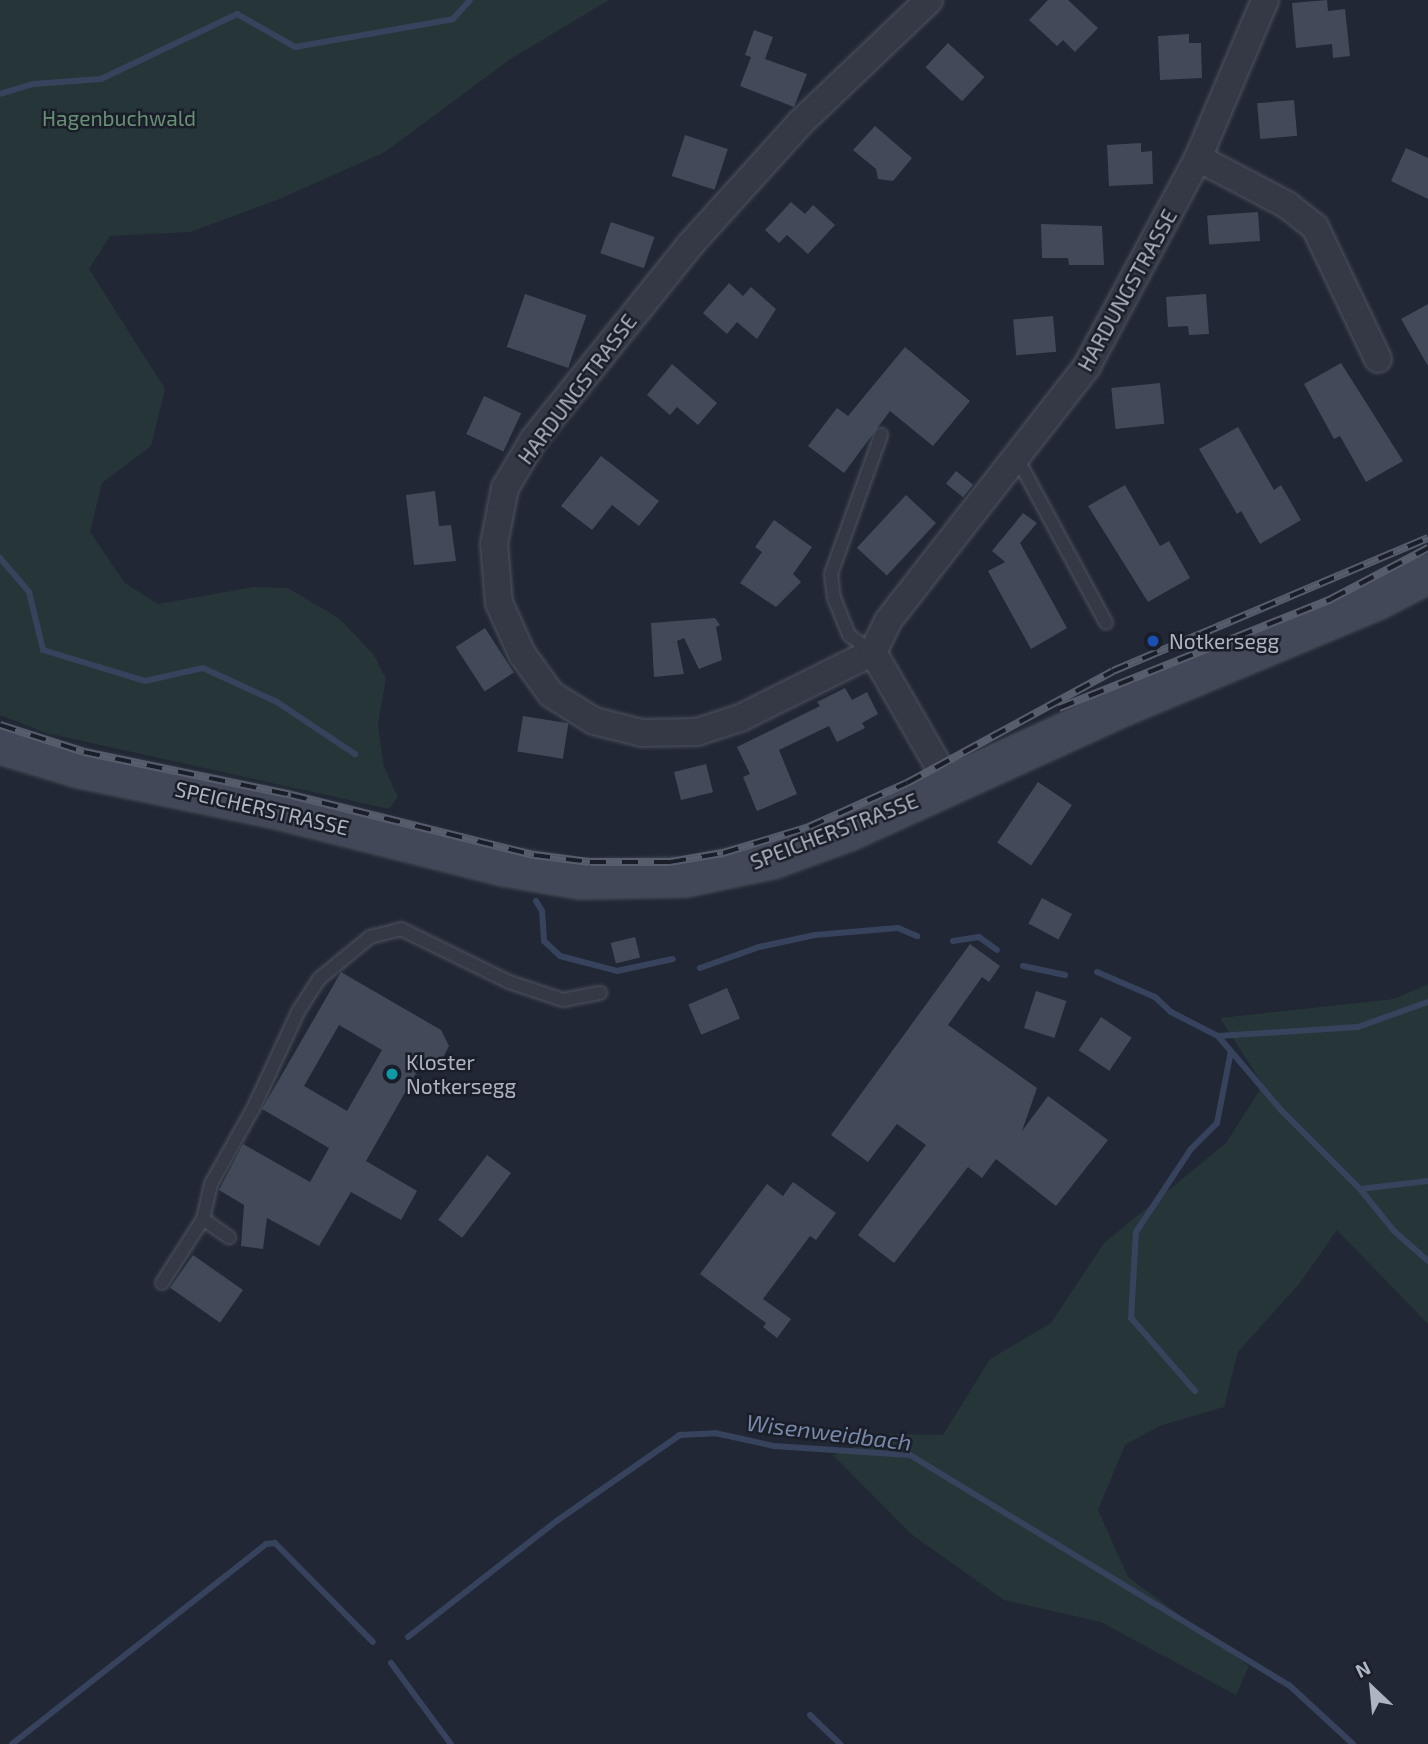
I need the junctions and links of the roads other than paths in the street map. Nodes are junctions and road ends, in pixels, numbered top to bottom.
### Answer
1 (1265, 0) edge
2 (916, 4) edge
3 (1198, 158) junction
4 (1378, 359) dead end
5 (881, 435) dead end
6 (1018, 460) junction
7 (1428, 573) edge
8 (1106, 623) dead end
9 (873, 652) junction
10 (0, 744) edge
11 (950, 786) junction
12 (600, 993) dead end
13 (202, 1219) junction
14 (229, 1237) dead end
15 (162, 1283) dead end

1 - 3 street, HARDUNGSTRASSE
2 - 9 street, HARDUNGSTRASSE
3 - 4 street
3 - 6 street, HARDUNGSTRASSE
5 - 9 lane
6 - 8 lane
6 - 9 street, HARDUNGSTRASSE
7 - 11 main road, SPEICHERSTRASSE
9 - 11 street
10 - 11 main road, SPEICHERSTRASSE
12 - 13 lane
13 - 14 lane
13 - 15 lane

